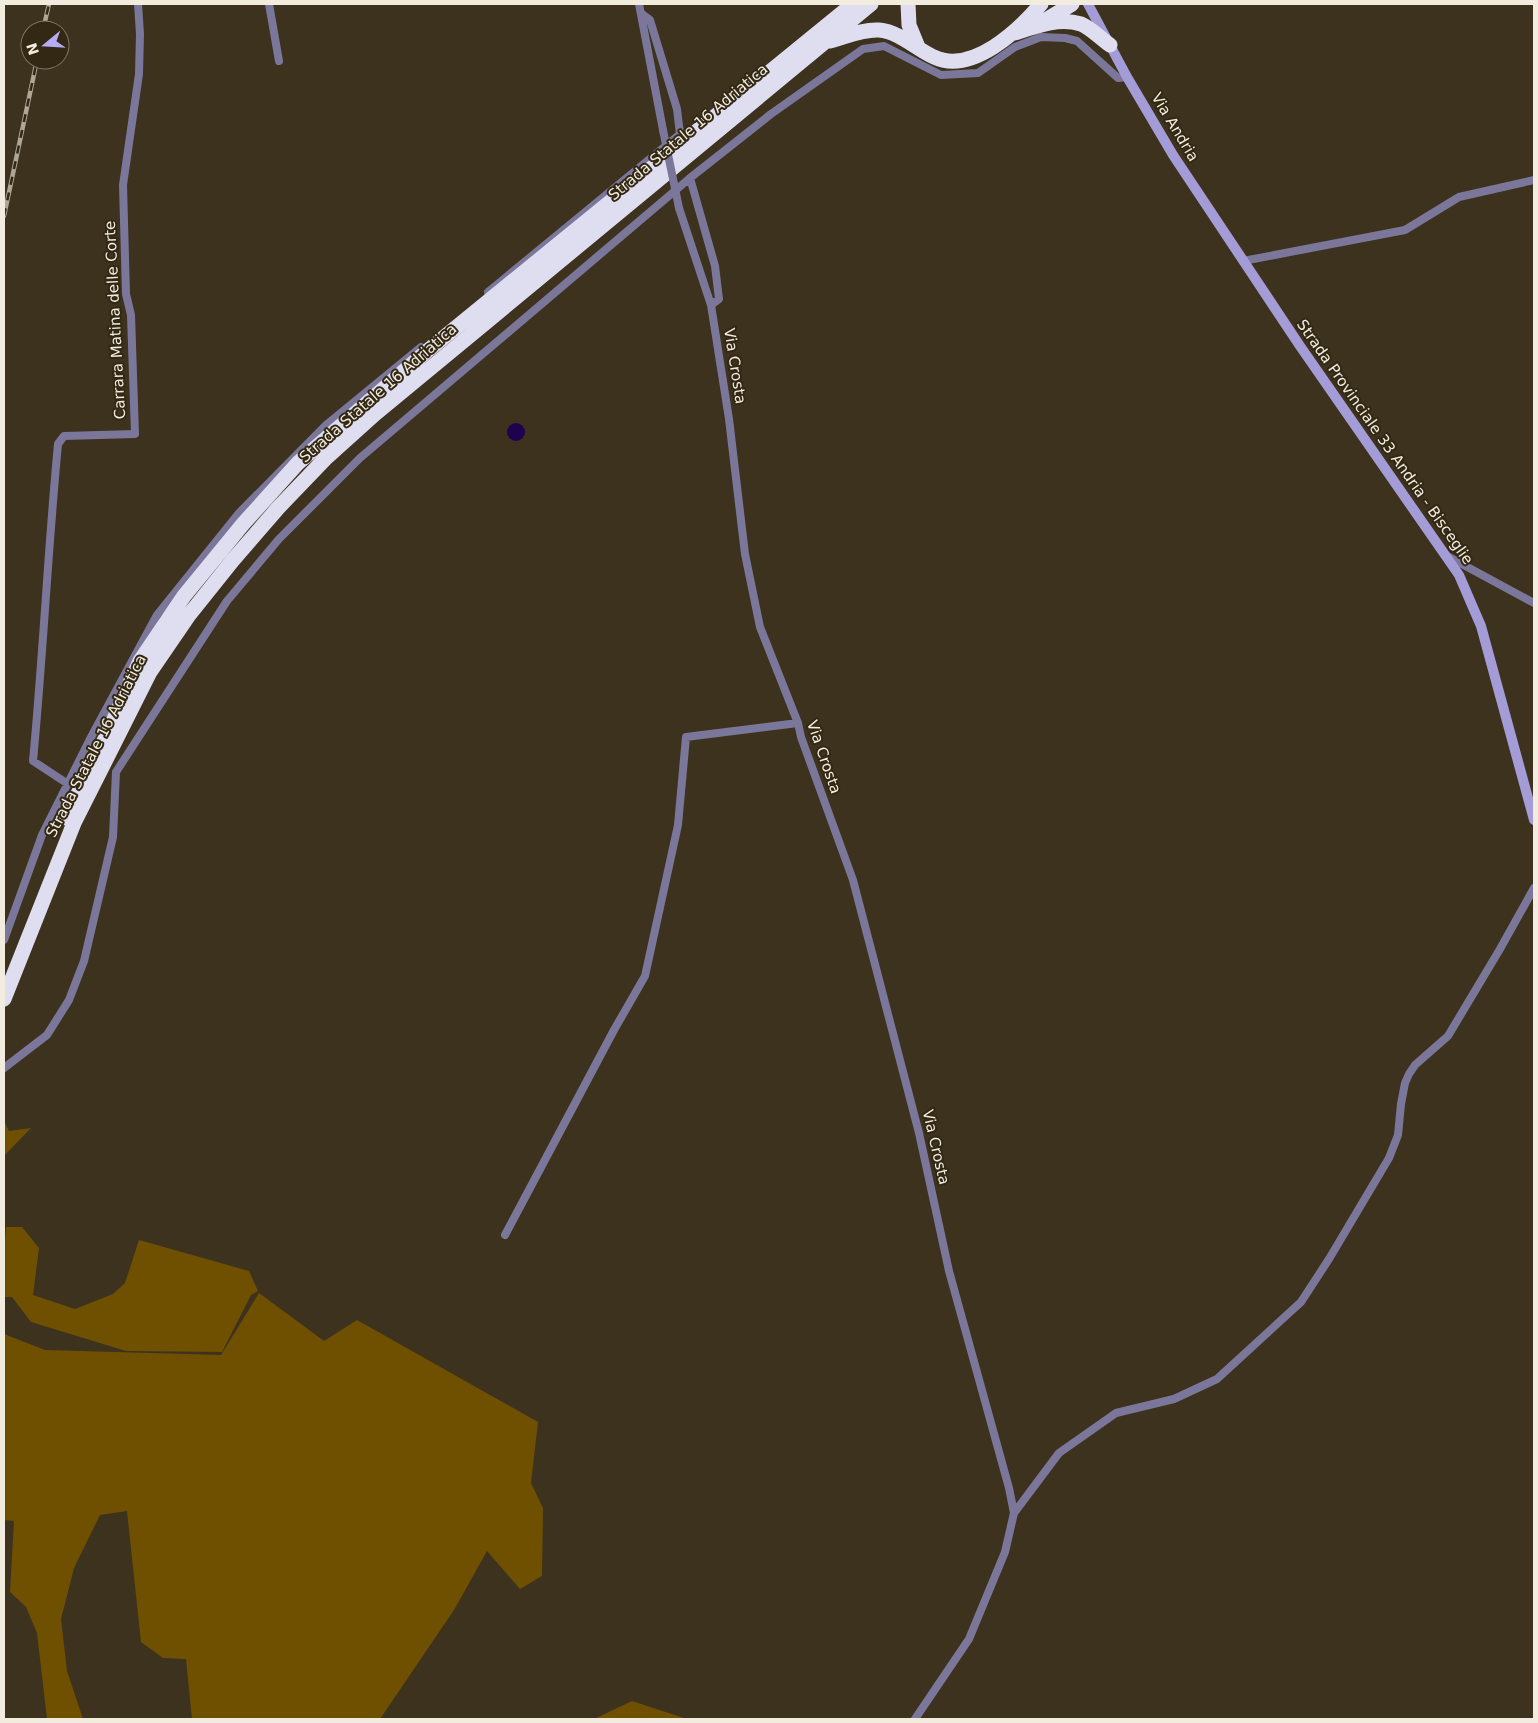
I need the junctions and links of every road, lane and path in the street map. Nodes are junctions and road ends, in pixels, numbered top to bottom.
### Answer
1 (138, 4) edge
2 (269, 4) edge
3 (639, 4) edge
4 (853, 4) edge
5 (871, 4) edge
6 (908, 4) edge
7 (1041, 4) edge
8 (1045, 4) edge
9 (1072, 4) edge
10 (1088, 4) edge
11 (642, 14) junction
12 (1033, 21) junction
13 (824, 43) junction
14 (1110, 45) junction
15 (918, 47) junction
16 (279, 61) dead end
17 (1128, 77) junction
18 (690, 178) junction
19 (1534, 180) edge
20 (1243, 261) junction
21 (711, 305) junction
22 (1447, 556) junction
23 (1534, 603) edge
24 (798, 723) junction
25 (68, 784) junction
26 (1534, 820) edge
27 (1534, 888) edge
28 (4, 940) edge
29 (4, 972) edge
30 (4, 999) edge
31 (4, 1068) edge
32 (505, 1235) dead end
33 (1014, 1513) junction
34 (915, 1719) edge

1 - 25 street, Carrara Matina delle Corte
2 - 16 street
3 - 11 street, Via Crosta
4 - 29 highway, Strada Statale 16 Adriatica
5 - 13 highway, Strada Statale 16 Adriatica
6 - 15 highway
7 - 12 highway
8 - 12 highway
9 - 12 highway
10 - 14 main road, Via Andria
11 - 21 street, Via Crosta, bridge
11 - 25 street
12 - 14 highway
12 - 15 highway
13 - 15 highway
13 - 30 highway, Strada Statale 16 Adriatica
14 - 17 main road, Via Andria
17 - 18 street
17 - 20 main road, Via Andria
18 - 21 street
18 - 31 street
19 - 20 street
20 - 22 main road, Strada Provinciale 33 Andria - Bisceglie
21 - 24 street, Via Crosta
22 - 23 street
22 - 26 main road, Strada Provinciale 33 Andria - Bisceglie
24 - 32 street
24 - 33 street, Via Crosta
25 - 28 street
27 - 33 street
33 - 34 street

